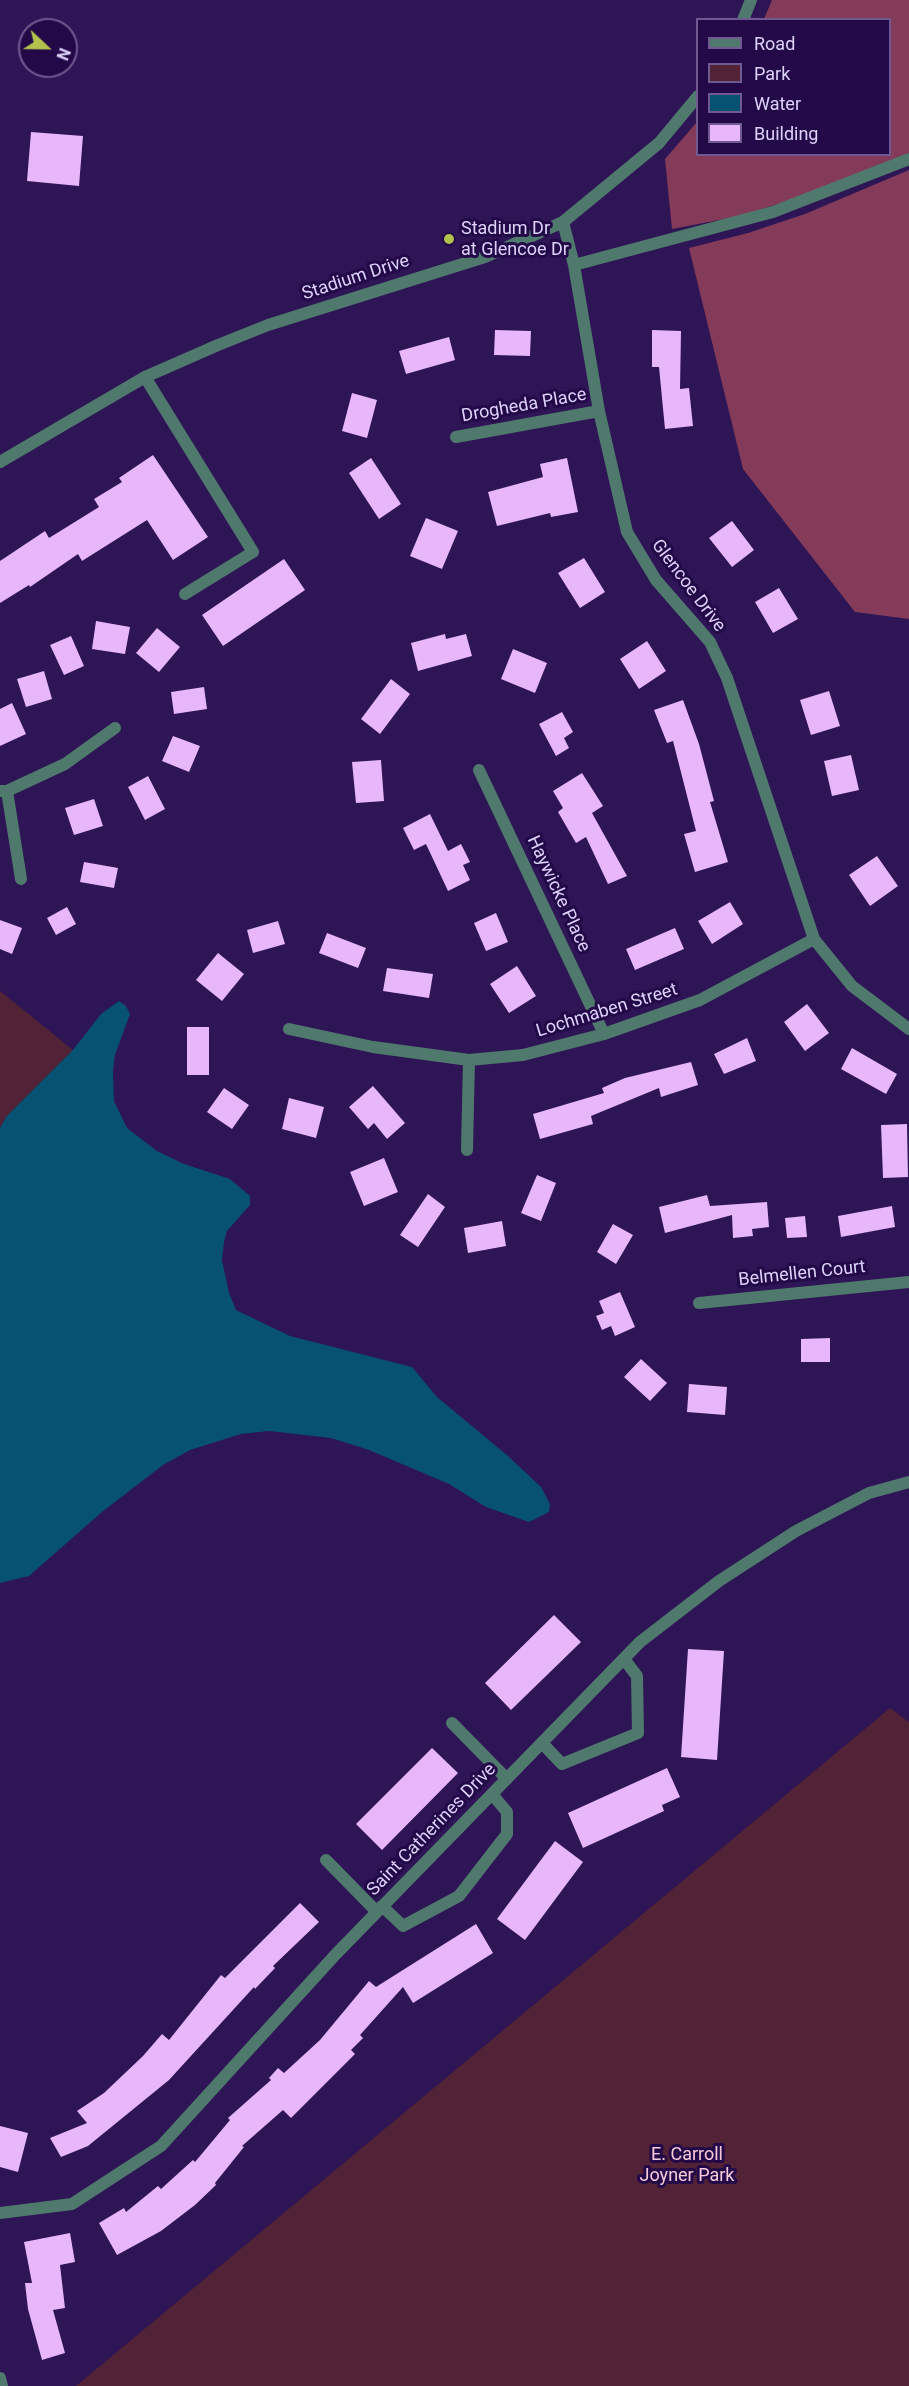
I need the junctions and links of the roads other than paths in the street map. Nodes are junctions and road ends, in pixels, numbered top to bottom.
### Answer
1 (751, 0) edge
2 (744, 18) edge
3 (696, 98) edge
4 (909, 159) edge
5 (563, 222) junction
6 (574, 265) junction
7 (145, 377) junction
8 (599, 411) junction
9 (456, 437) dead end
10 (0, 462) edge
11 (185, 594) dead end
12 (115, 728) dead end
13 (479, 770) dead end
14 (4, 791) edge
15 (21, 879) dead end
16 (814, 939) junction
17 (289, 1029) dead end
18 (909, 1029) edge
19 (604, 1034) junction
20 (469, 1060) junction
21 (467, 1150) dead end
22 (909, 1282) edge
23 (699, 1303) dead end
24 (909, 1482) edge
25 (624, 1659) junction
26 (452, 1723) dead end
27 (542, 1743) junction
28 (507, 1779) junction
29 (492, 1794) junction
30 (326, 1860) dead end
31 (379, 1909) junction
32 (0, 2212) edge
33 (0, 2378) edge
34 (2, 2386) edge

1 - 2 street
3 - 5 street, Stadium Drive
4 - 6 street
5 - 6 street, Glencoe Drive
5 - 7 street, Stadium Drive
6 - 8 street, Glencoe Drive
7 - 10 street, Stadium Drive
7 - 11 street
8 - 9 street, Drogheda Place
8 - 16 street, Glencoe Drive
12 - 14 street
13 - 19 street, Haywicke Place
14 - 15 street
16 - 18 street, Glencoe Drive
16 - 19 street, Lochmaben Street
17 - 20 street, Lochmaben Street
19 - 20 street, Lochmaben Street
20 - 21 street
22 - 23 street, Belmellen Court
24 - 25 street, Saint Catherines Drive
25 - 27 street, Saint Catherines Drive
25 - 27 street
26 - 28 street
27 - 28 street, Saint Catherines Drive
28 - 29 street, Saint Catherines Drive
29 - 31 street, Saint Catherines Drive
29 - 31 street
30 - 31 street
31 - 32 street, Saint Catherines Drive
33 - 34 street

